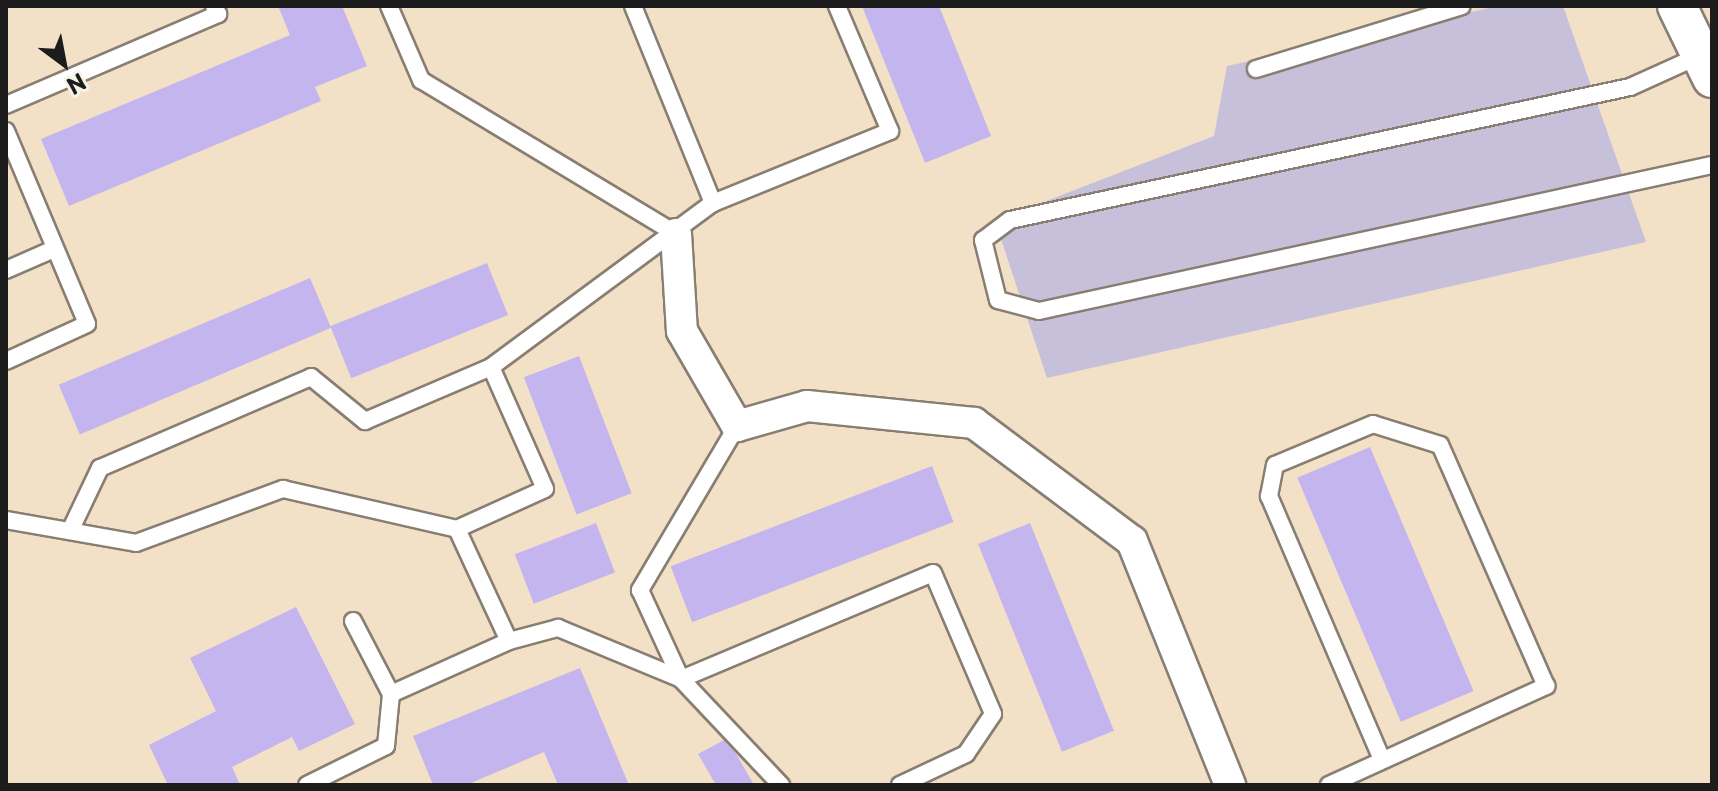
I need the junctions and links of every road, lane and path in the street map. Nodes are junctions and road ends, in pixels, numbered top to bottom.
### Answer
1 (214, 6) edge
2 (389, 6) edge
3 (633, 6) edge
4 (837, 6) edge
5 (1462, 6) edge
6 (1677, 6) edge
7 (1706, 66) edge
8 (1256, 69) dead end
9 (6, 105) edge
10 (6, 131) edge
11 (1712, 165) edge
12 (713, 203) junction
13 (676, 234) junction
14 (54, 249) junction
15 (6, 270) edge
16 (6, 361) edge
17 (491, 367) junction
18 (737, 426) junction
19 (6, 520) edge
20 (457, 529) junction
21 (70, 531) junction
22 (353, 621) dead end
23 (509, 641) junction
24 (681, 679) junction
25 (391, 694) junction
26 (1382, 760) junction
27 (307, 785) edge
28 (781, 785) edge
29 (900, 785) edge
30 (1230, 785) edge
31 (1329, 785) edge

1 - 9 lane
2 - 13 lane
3 - 12 lane
4 - 12 lane
5 - 8 lane
6 - 7 street
7 - 11 lane
10 - 14 lane
12 - 13 lane
13 - 17 lane
13 - 18 street
14 - 15 lane
14 - 16 lane
17 - 20 lane
17 - 21 lane
18 - 24 lane
18 - 30 street
19 - 21 lane
20 - 21 lane
20 - 23 lane
22 - 25 lane
23 - 24 lane
23 - 25 lane
24 - 28 lane
24 - 29 lane
25 - 27 lane
26 - 26 lane
26 - 31 lane

